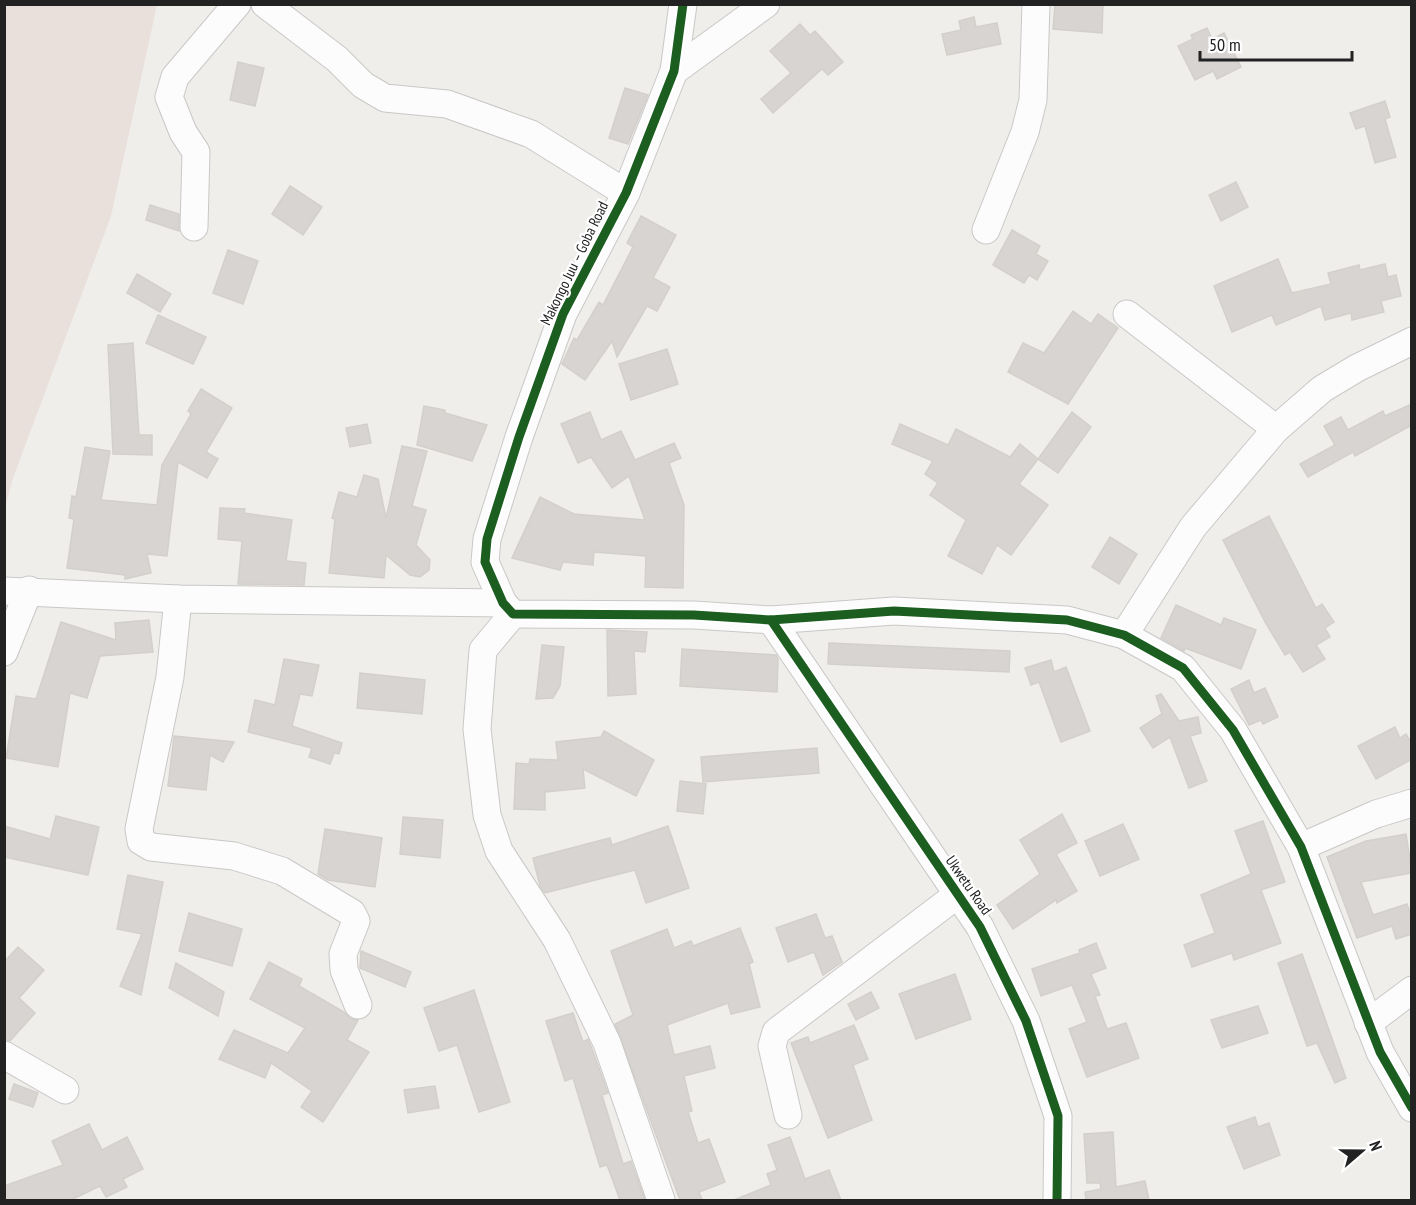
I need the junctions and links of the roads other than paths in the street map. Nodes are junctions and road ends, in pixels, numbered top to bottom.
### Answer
1 (237, 4) edge
2 (265, 4) edge
3 (683, 4) edge
4 (766, 4) edge
5 (1036, 4) edge
6 (674, 71) junction
7 (626, 193) junction
8 (194, 227) dead end
9 (986, 230) dead end
10 (1127, 314) dead end
11 (1412, 341) edge
12 (1276, 429) junction
13 (17, 590) edge
14 (178, 598) junction
15 (508, 609) junction
16 (771, 620) junction
17 (1124, 635) junction
18 (4, 652) edge
19 (1412, 803) edge
20 (1301, 847) junction
21 (957, 895) junction
22 (1412, 990) edge
23 (358, 1005) dead end
24 (1368, 1023) junction
25 (4, 1055) edge
26 (65, 1090) dead end
27 (1412, 1107) edge
28 (789, 1115) dead end
29 (662, 1200) edge
30 (1058, 1200) edge

1 - 8 street
2 - 7 street
3 - 6 street, Makongo Juu – Goba Road
4 - 6 street
5 - 9 street
6 - 7 street, Makongo Juu – Goba Road
7 - 15 street, Makongo Juu – Goba Road
10 - 12 street
11 - 12 street
12 - 17 street
13 - 14 street
13 - 18 street
14 - 15 street
14 - 23 street
15 - 16 street
15 - 29 street
16 - 17 street
16 - 21 street, Ukwetu Road
17 - 20 street
19 - 20 street
20 - 24 street
21 - 28 street
21 - 30 street, Ukwetu Road
22 - 24 street
24 - 27 street
25 - 26 street

